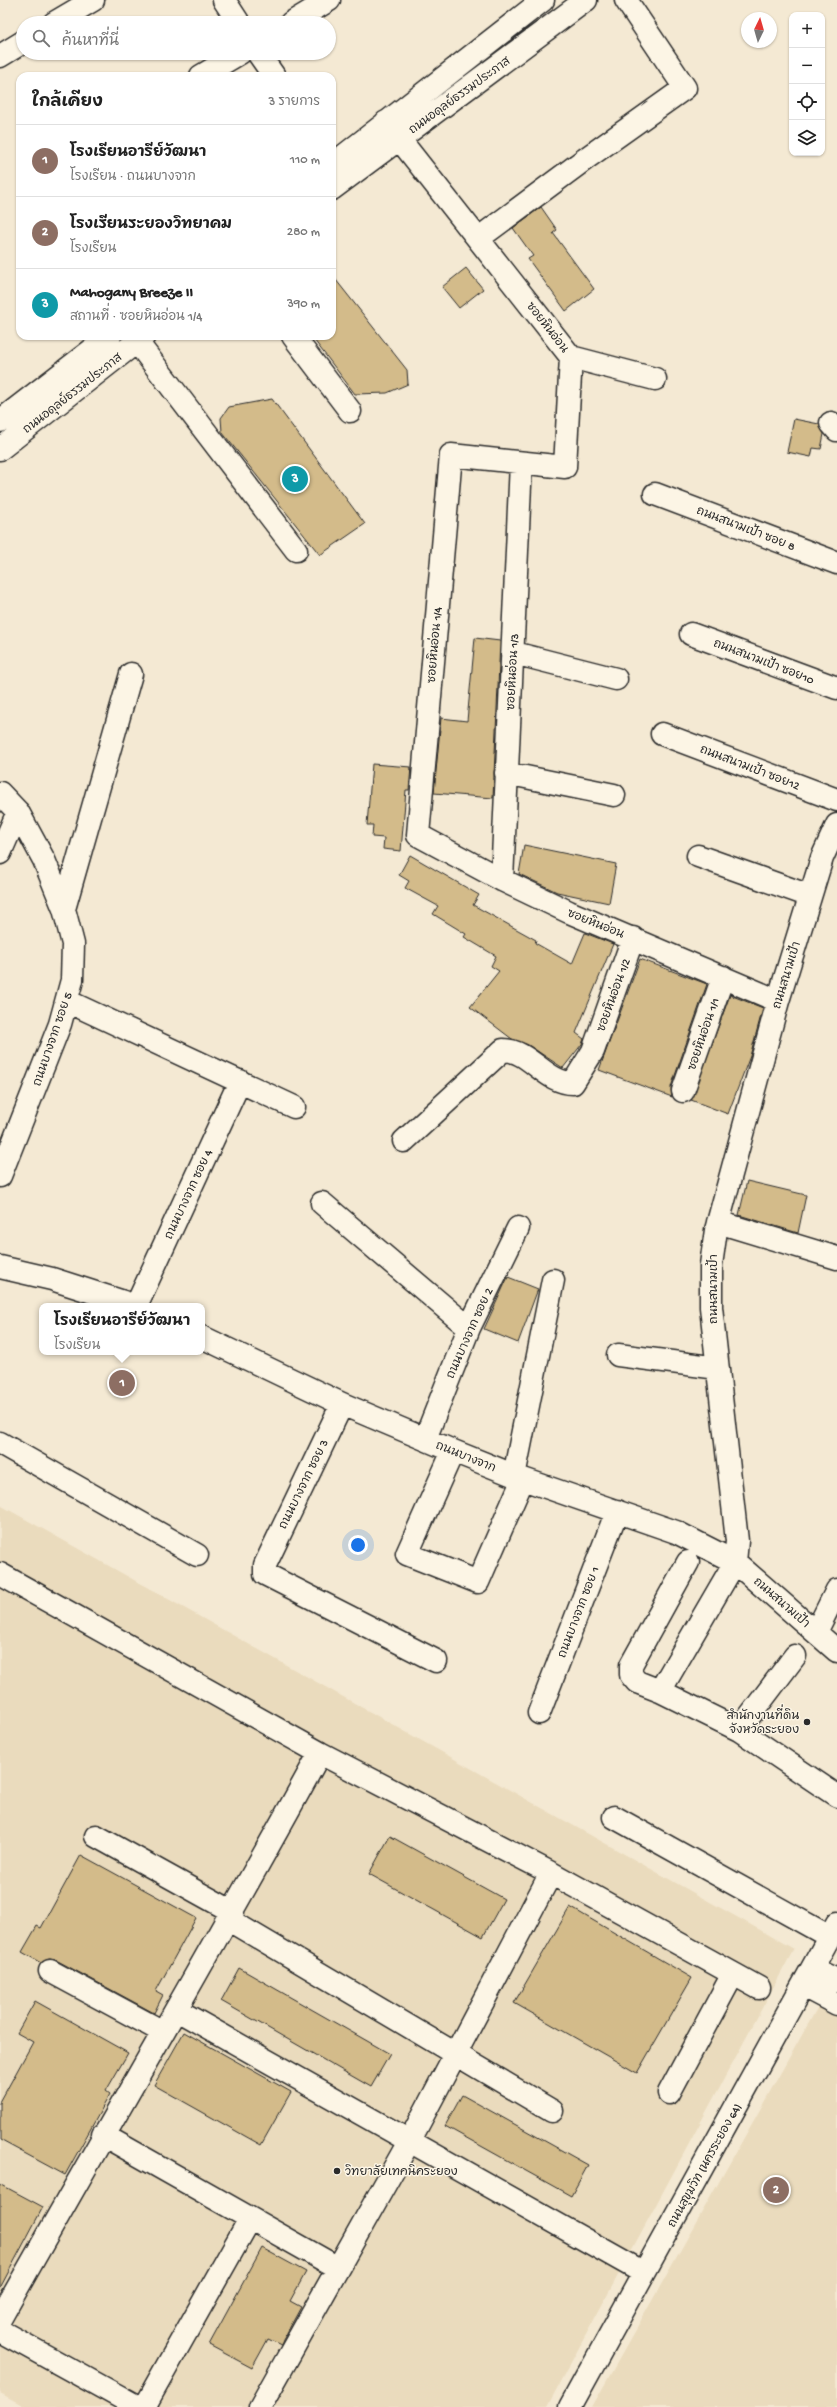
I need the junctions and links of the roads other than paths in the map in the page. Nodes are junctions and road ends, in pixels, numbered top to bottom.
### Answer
1 (93, 0) edge
2 (224, 0) edge
3 (329, 0) edge
4 (541, 0) edge
5 (586, 0) edge
6 (626, 0) edge
7 (66, 16) edge
8 (234, 16) edge
9 (303, 16) edge
10 (16, 46) edge
11 (0, 56) edge
12 (228, 60) edge
13 (263, 60) edge
14 (208, 72) edge
15 (271, 72) edge
16 (386, 122) junction
17 (400, 138) junction
18 (336, 161) edge
19 (336, 186) edge
20 (478, 238) junction
21 (105, 340) edge
22 (139, 340) edge
23 (141, 340) edge
24 (295, 340) edge
25 (571, 357) junction
26 (655, 379) dead end
27 (350, 411) dead end
28 (0, 421) edge
29 (0, 449) edge
30 (451, 456) joint
31 (521, 463) junction
32 (655, 494) dead end
33 (296, 550) dead end
34 (837, 563) edge
35 (691, 634) dead end
36 (514, 653) junction
37 (131, 674) dead end
38 (616, 678) dead end
39 (837, 688) edge
40 (662, 734) dead end
41 (506, 773) junction
42 (0, 793) edge
43 (614, 795) dead end
44 (837, 800) edge
45 (18, 812) junction
46 (836, 831) edge
47 (418, 835) joint
48 (0, 853) edge
49 (698, 856) dead end
50 (502, 880) junction
51 (810, 896) junction
52 (64, 909) junction
53 (633, 938) junction
54 (723, 977) junction
55 (67, 1001) junction
56 (778, 1001) junction
57 (240, 1081) junction
58 (683, 1091) dead end
59 (294, 1107) dead end
60 (404, 1141) dead end
61 (0, 1176) edge
62 (322, 1203) dead end
63 (718, 1222) junction
64 (518, 1228) dead end
65 (837, 1258) edge
66 (0, 1267) edge
67 (553, 1280) dead end
68 (127, 1303) edge
69 (137, 1303) edge
70 (469, 1328) junction
71 (205, 1338) edge
72 (618, 1355) dead end
73 (718, 1368) junction
74 (342, 1404) junction
75 (425, 1439) junction
76 (0, 1443) edge
77 (453, 1451) junction
78 (519, 1477) junction
79 (616, 1511) junction
80 (197, 1555) dead end
81 (688, 1562) dead end
82 (735, 1562) junction
83 (0, 1574) edge
84 (837, 1590) edge
85 (816, 1632) junction
86 (837, 1651) edge
87 (795, 1656) dead end
88 (436, 1661) dead end
89 (660, 1690) junction
90 (539, 1713) dead end
91 (739, 1730) junction
92 (320, 1753) junction
93 (837, 1796) edge
94 (614, 1817) dead end
95 (96, 1836) dead end
96 (552, 1873) junction
97 (231, 1916) junction
98 (833, 1930) edge
99 (50, 1971) dead end
100 (733, 1974) junction
101 (808, 1977) junction
102 (837, 1980) edge
103 (759, 1988) dead end
104 (837, 2004) edge
105 (177, 2010) junction
106 (164, 2032) junction
107 (456, 2054) junction
108 (669, 2093) dead end
109 (552, 2112) dead end
110 (103, 2135) junction
111 (410, 2140) junction
112 (250, 2219) junction
113 (338, 2268) junction
114 (644, 2273) junction
115 (0, 2319) edge
116 (0, 2330) edge
117 (138, 2407) edge
118 (144, 2407) edge
119 (260, 2407) edge
120 (570, 2407) edge

1 - 7 street
2 - 8 street
3 - 9 street
4 - 16 street, ถนนอดุลย์ธรรมประภาส
5 - 17 street, ถนนอดุลย์ธรรมประภาส
6 - 20 street
10 - 11 street
12 - 14 street
13 - 15 street
16 - 17 street, ซอยหินอ่อน
16 - 18 street, ถนนอดุลย์ธรรมประภาส
17 - 19 street, ถนนอดุลย์ธรรมประภาส
17 - 20 street, ซอยหินอ่อน
20 - 25 street, ซอยหินอ่อน
21 - 28 street, ถนนอดุลย์ธรรมประภาส
22 - 29 street, ถนนอดุลย์ธรรมประภาส
23 - 33 street
24 - 27 street
25 - 26 street
25 - 31 street, ซอยหินอ่อน
30 - 31 street, ซอยหินอ่อน
30 - 47 street, ซอยหินอ่อน 1/4
31 - 36 street, ซอยหินอ่อน 1/3
32 - 34 street, ถนนสนามเป้า ซอย 8
35 - 39 street, ถนนสนามเป้า ซอย10
36 - 38 street
36 - 41 street, ซอยหินอ่อน 1/3
37 - 52 street
40 - 44 street, ถนนสนามเป้า ซอย12
41 - 43 street
41 - 50 street, ซอยหินอ่อน 1/3
42 - 45 street, ถนนบางจาก ซอย 5
45 - 48 street
45 - 52 street, ถนนบางจาก ซอย 5
46 - 51 street, ถนนสนามเป้า
47 - 50 street, ซอยหินอ่อน
49 - 51 street
50 - 53 street, ซอยหินอ่อน
51 - 56 street, ถนนสนามเป้า
52 - 55 street, ถนนบางจาก ซอย 5
53 - 54 street, ซอยหินอ่อน
53 - 60 street, ซอยหินอ่อน 1/2
54 - 56 street, ซอยหินอ่อน
54 - 58 street, ซอยหินอ่อน 1/1
55 - 57 street
55 - 61 street, ถนนบางจาก ซอย 5
56 - 63 street, ถนนสนามเป้า
57 - 59 street
57 - 69 street, ถนนบางจาก ซอย 4
62 - 70 street
63 - 65 street
63 - 73 street, ถนนสนามเป้า
64 - 70 street, ถนนบางจาก ซอย 2
66 - 68 street
67 - 78 street
70 - 75 street, ถนนบางจาก ซอย 2
71 - 74 street, ถนนบางจาก
72 - 73 street
73 - 82 street, ถนนสนามเป้า
74 - 75 street, ถนนบางจาก
74 - 88 street, ถนนบางจาก ซอย 3
75 - 77 street, ถนนบางจาก
76 - 80 street
77 - 78 street, ถนนบางจาก
77 - 78 street
78 - 79 street, ถนนบางจาก
79 - 82 street, ถนนบางจาก
79 - 90 street, ถนนบางจาก ซอย 1
81 - 89 street
82 - 85 street, ถนนสนามเป้า
82 - 89 street
83 - 92 street
84 - 85 street
85 - 86 street, ถนนสนามเป้า
87 - 91 street
89 - 91 street
91 - 93 street
92 - 96 street
92 - 97 street
94 - 98 street
95 - 97 street
96 - 100 street
96 - 107 street
97 - 105 street
97 - 107 street
98 - 101 street, ถนนสุขุมวิท (นครระยอง 64)
99 - 106 street
100 - 103 street
100 - 108 street
101 - 102 street
101 - 104 street
101 - 114 street, ถนนสุขุมวิท (นครระยอง 64)
105 - 106 street
105 - 111 street
106 - 110 street
107 - 109 street
107 - 111 street
110 - 112 street
110 - 115 street
111 - 113 street
111 - 114 street
112 - 113 street
112 - 118 street
113 - 119 street
114 - 120 street, ถนนสุขุมวิท (นครระยอง 64)
116 - 117 street

